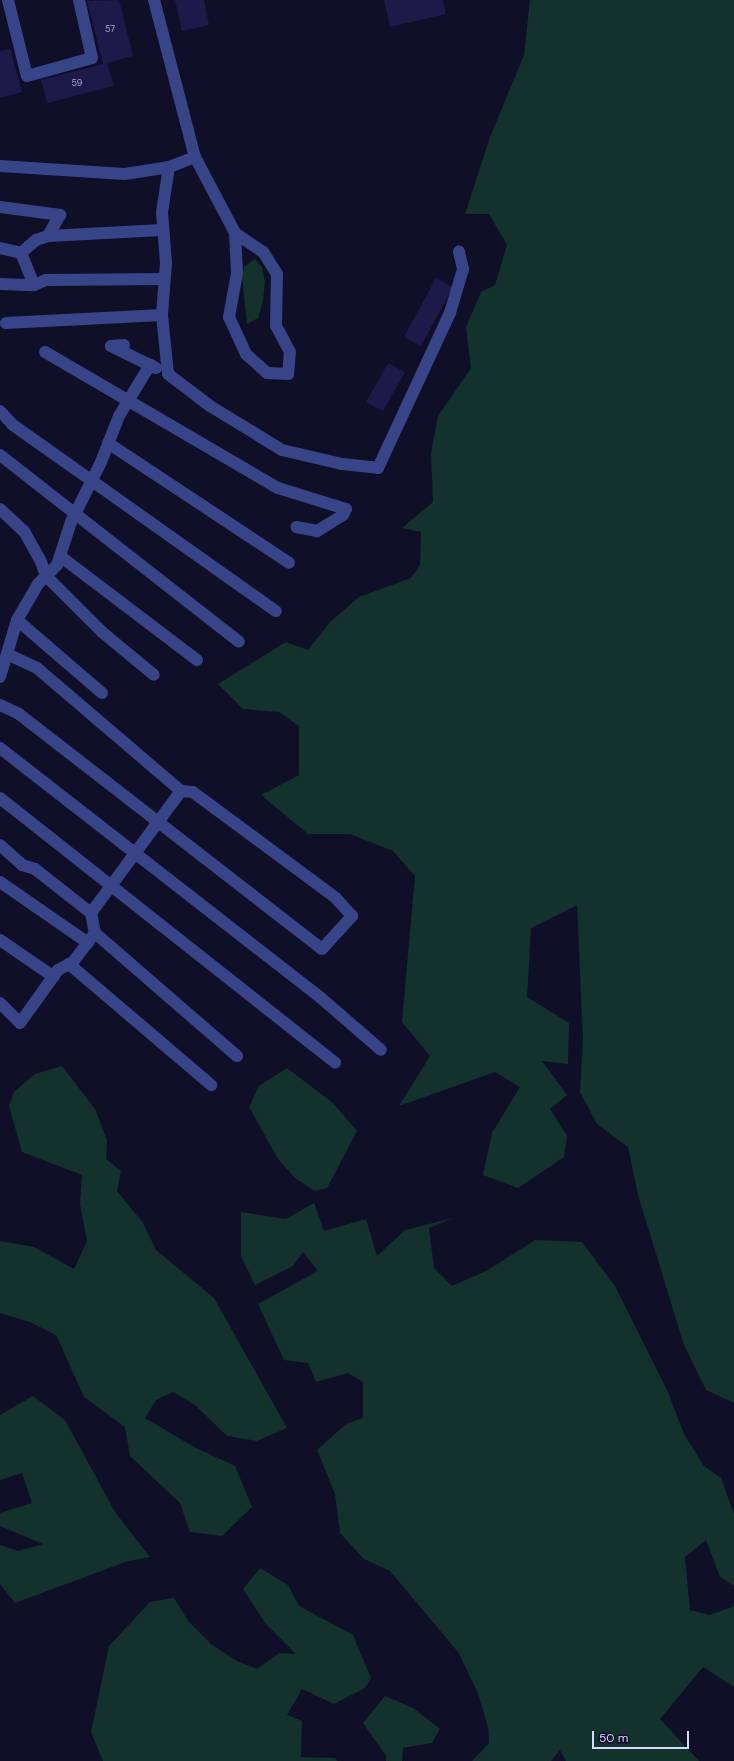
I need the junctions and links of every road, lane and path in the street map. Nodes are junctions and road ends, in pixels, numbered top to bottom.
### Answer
1 (8, 0) edge
2 (79, 0) edge
3 (154, 0) edge
4 (195, 157) junction
5 (0, 166) edge
6 (169, 167) junction
7 (0, 207) edge
8 (162, 230) junction
9 (235, 233) junction
10 (48, 236) junction
11 (0, 248) edge
12 (460, 251) dead end
13 (21, 252) junction
14 (164, 279) junction
15 (0, 284) edge
16 (34, 285) junction
17 (162, 315) junction
18 (6, 323) dead end
19 (124, 345) dead end
20 (45, 352) dead end
21 (150, 365) junction
22 (168, 374) junction
23 (129, 400) junction
24 (0, 411) edge
25 (108, 443) junction
26 (0, 455) edge
27 (92, 481) junction
28 (0, 509) edge
29 (74, 516) junction
30 (296, 526) dead end
31 (60, 556) junction
32 (288, 563) dead end
33 (46, 576) junction
34 (276, 611) dead end
35 (16, 620) junction
36 (239, 642) dead end
37 (7, 654) junction
38 (197, 660) dead end
39 (154, 675) dead end
40 (0, 677) edge
41 (102, 693) dead end
42 (0, 705) edge
43 (0, 748) edge
44 (181, 791) junction
45 (0, 798) edge
46 (157, 822) junction
47 (0, 845) edge
48 (134, 852) junction
49 (0, 882) edge
50 (111, 886) junction
51 (91, 913) junction
52 (91, 938) junction
53 (0, 940) edge
54 (69, 964) junction
55 (54, 977) junction
56 (0, 1003) edge
57 (381, 1050) dead end
58 (237, 1056) dead end
59 (335, 1063) dead end
60 (211, 1085) dead end

1 - 2 lane
3 - 4 lane
4 - 6 lane
4 - 9 lane
5 - 6 lane
6 - 8 lane
7 - 10 lane
8 - 10 lane
8 - 14 lane
9 - 9 lane
10 - 13 lane
11 - 13 lane
12 - 22 lane
13 - 16 lane
14 - 16 lane
14 - 17 lane
15 - 16 lane
17 - 18 lane
17 - 22 lane
19 - 21 lane
20 - 23 lane
21 - 22 lane
21 - 23 lane
23 - 25 lane
23 - 30 lane
24 - 27 lane
25 - 27 lane
25 - 32 lane
26 - 29 lane
27 - 29 lane
27 - 34 lane
28 - 33 lane
29 - 31 lane
29 - 36 lane
31 - 33 lane
31 - 38 lane
33 - 35 lane
33 - 39 lane
35 - 37 lane
35 - 41 lane
37 - 40 lane
37 - 44 lane
42 - 46 lane
43 - 48 lane
44 - 46 lane
44 - 46 lane
45 - 50 lane
46 - 48 lane
47 - 51 lane
48 - 50 lane
48 - 57 lane
49 - 52 lane
50 - 51 lane
50 - 59 lane
51 - 52 lane
52 - 54 lane
52 - 58 lane
53 - 55 lane
54 - 55 lane
54 - 60 lane
55 - 56 lane

